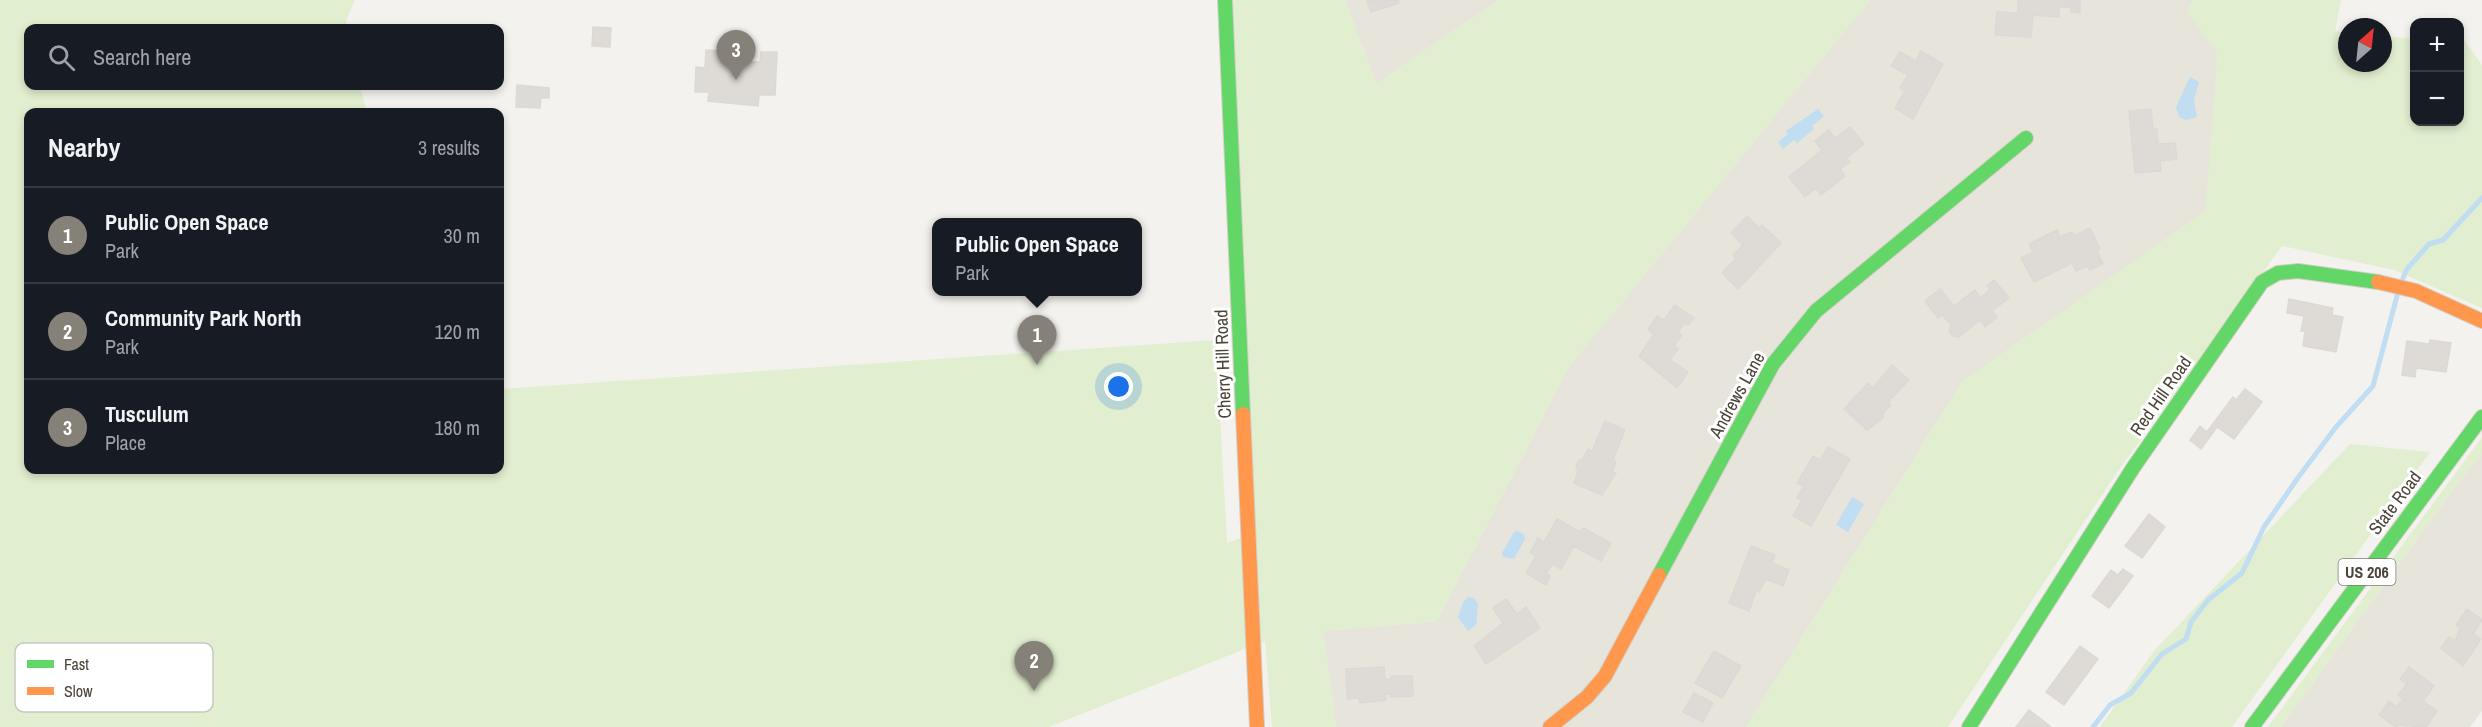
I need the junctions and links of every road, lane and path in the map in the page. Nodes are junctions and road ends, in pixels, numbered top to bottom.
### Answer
1 (1225, 0) edge
2 (2026, 138) dead end
3 (2482, 321) edge
4 (2482, 417) edge
5 (1257, 727) edge
6 (1550, 727) edge
7 (1969, 727) edge
8 (2252, 727) edge

1 - 5 main road, Cherry Hill Road
2 - 6 main road, Andrews Lane
3 - 7 main road, Red Hill Road
4 - 8 main road, State Road / US 206

